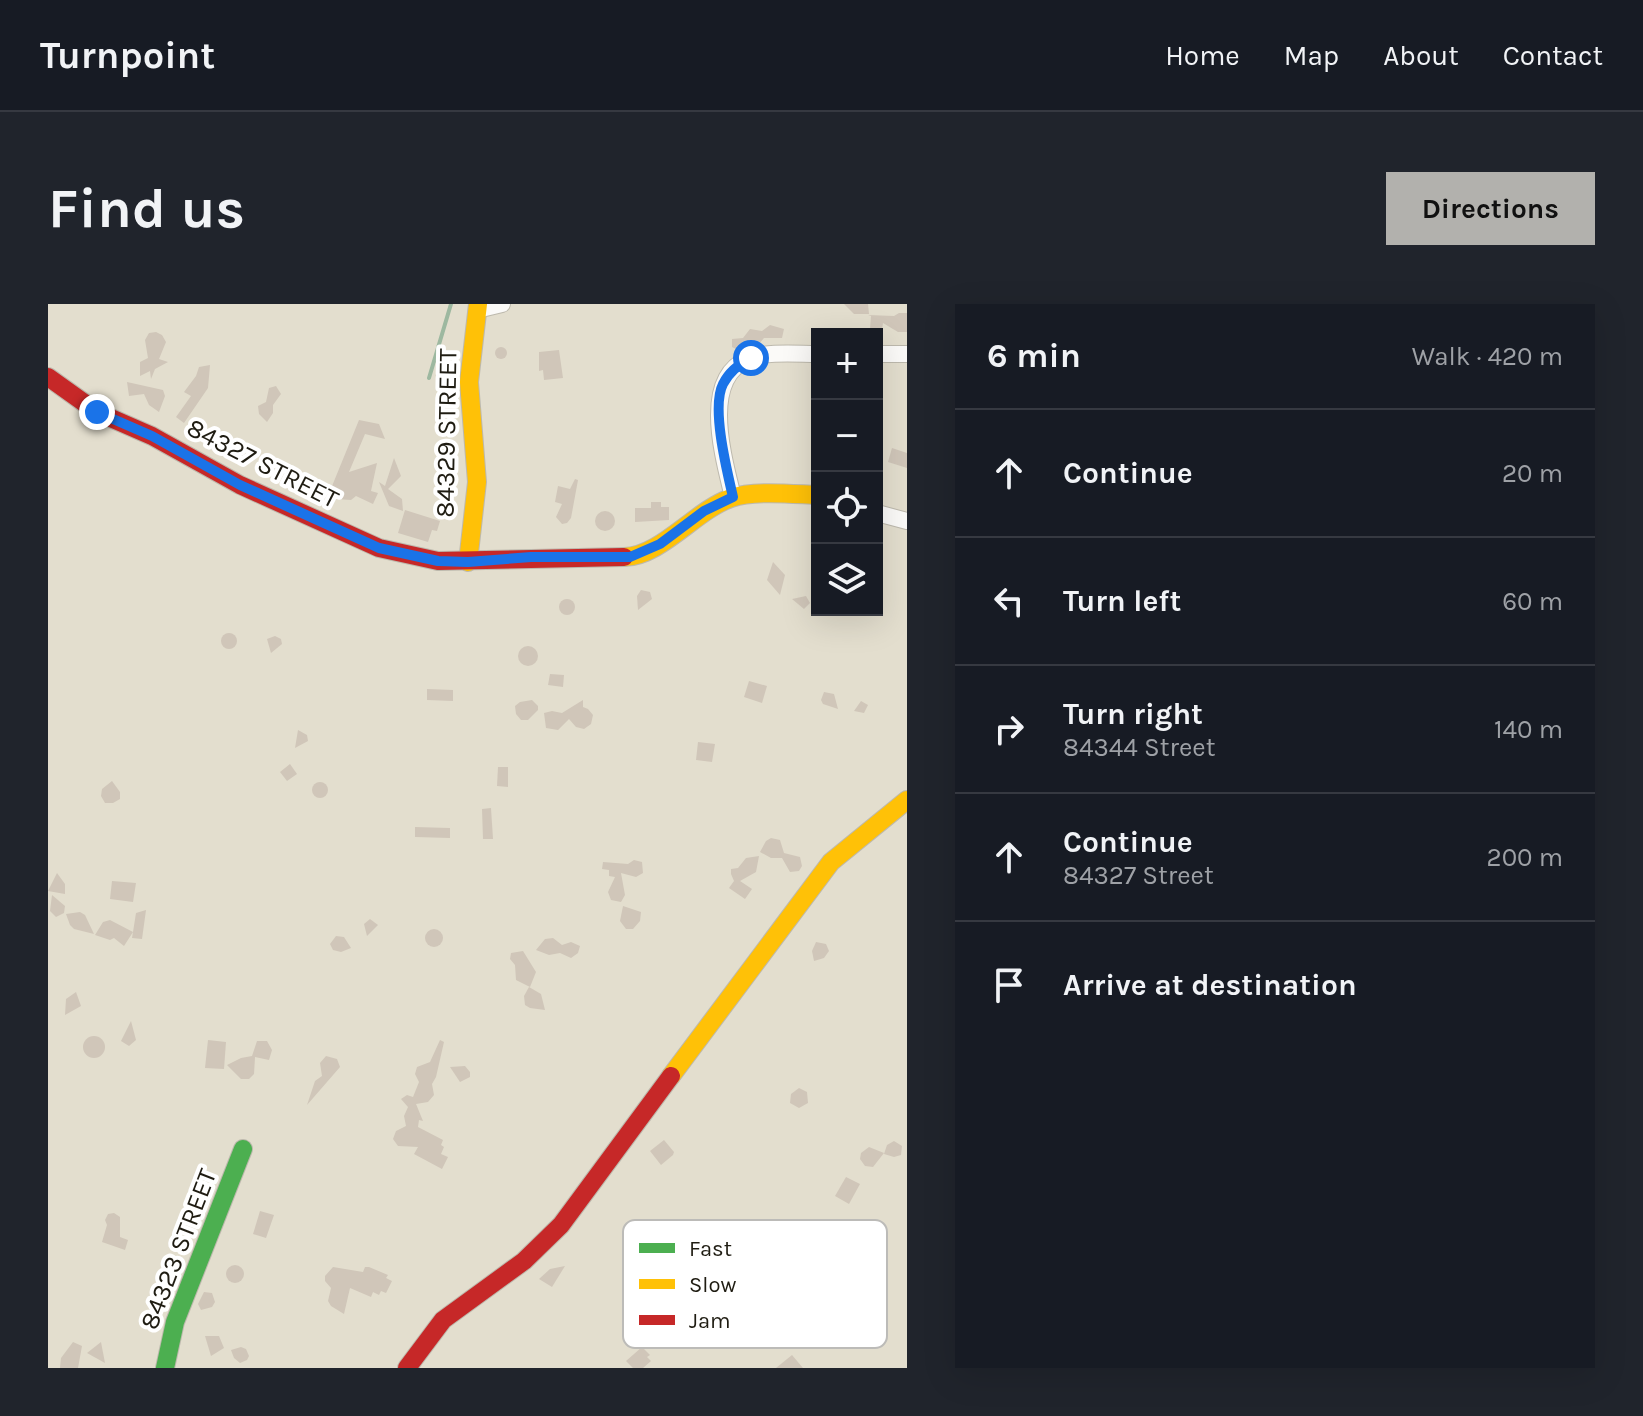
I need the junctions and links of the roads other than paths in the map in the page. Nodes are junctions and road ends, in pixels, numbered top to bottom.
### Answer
1 (502, 304) edge
2 (477, 307) edge
3 (811, 354) edge
4 (883, 354) edge
5 (907, 354) edge
6 (48, 377) edge
7 (811, 495) edge
8 (733, 497) junction
9 (883, 515) edge
10 (907, 521) edge
11 (468, 562) junction
12 (907, 800) edge
13 (243, 1149) dead end
14 (165, 1368) edge
15 (407, 1368) edge

1 - 2 street
2 - 11 street, 84329 STREET
3 - 8 street
4 - 5 street
6 - 11 street, 84327 STREET
7 - 8 street
8 - 11 street, 84327 STREET
9 - 10 street
12 - 15 street
13 - 14 street, 84323 STREET

